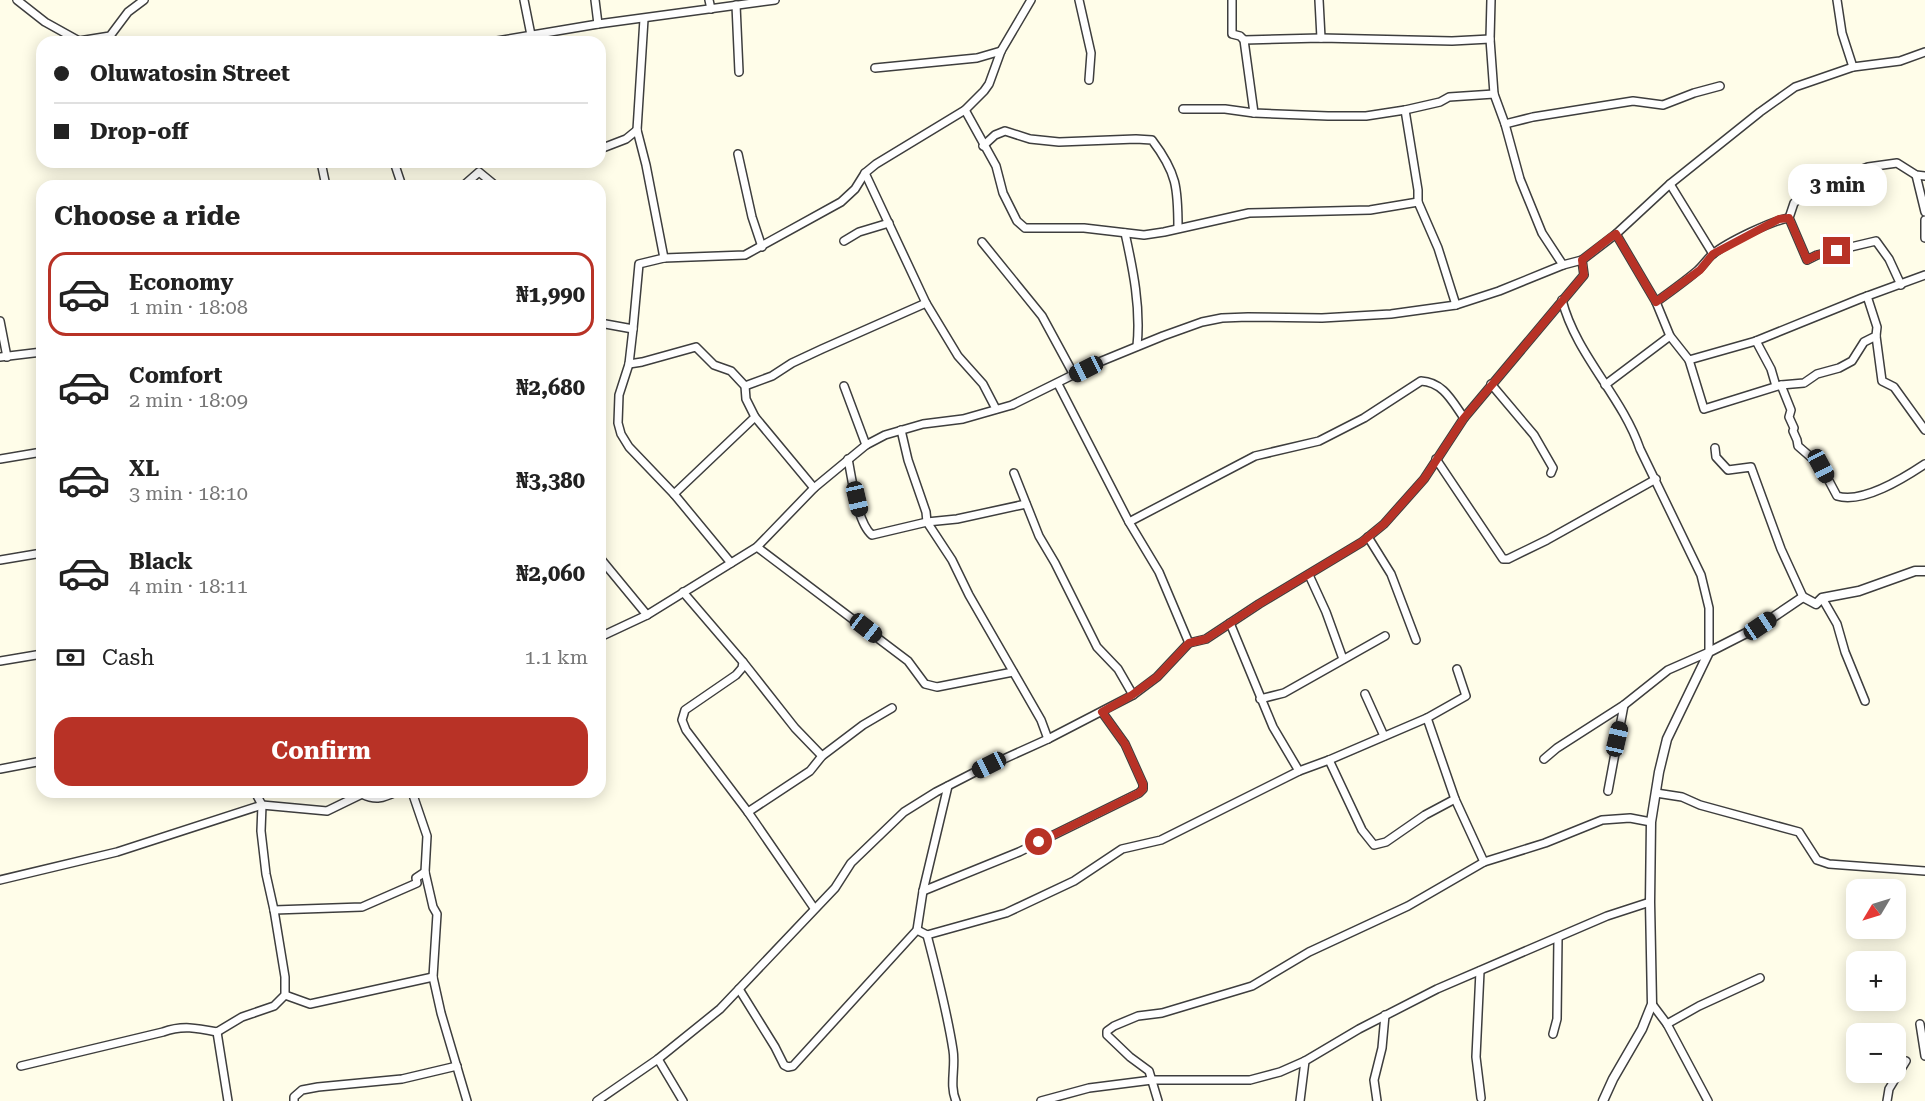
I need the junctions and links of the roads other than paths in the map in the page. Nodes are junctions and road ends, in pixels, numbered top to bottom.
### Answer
1 (17, 0) edge
2 (144, 0) edge
3 (524, 0) edge
4 (595, 0) edge
5 (709, 0) edge
6 (775, 0) edge
7 (1031, 0) edge
8 (1079, 0) edge
9 (1232, 0) edge
10 (1319, 0) edge
11 (1491, 0) edge
12 (1837, 0) edge
13 (736, 6) junction
14 (711, 9) junction
15 (644, 19) junction
16 (598, 24) junction
17 (531, 35) junction
18 (70, 36) edge
19 (110, 36) edge
20 (525, 36) edge
21 (1321, 38) junction
22 (1490, 39) junction
23 (1244, 40) junction
24 (1001, 51) junction
25 (1925, 52) edge
26 (1853, 67) junction
27 (875, 68) dead end
28 (739, 72) dead end
29 (1089, 80) dead end
30 (1720, 86) dead end
31 (1494, 94) junction
32 (1183, 109) dead end
33 (965, 110) junction
34 (1405, 111) junction
35 (1254, 112) junction
36 (1505, 124) junction
37 (637, 130) junction
38 (983, 146) junction
39 (606, 147) edge
40 (738, 154) dead end
41 (865, 173) junction
42 (1916, 175) junction
43 (1925, 176) edge
44 (469, 180) edge
45 (489, 180) edge
46 (1670, 184) junction
47 (1418, 202) junction
48 (1925, 212) edge
49 (1789, 218) junction
50 (1925, 220) edge
51 (889, 223) junction
52 (1178, 228) junction
53 (1125, 233) junction
54 (1616, 234) junction
55 (1925, 238) edge
56 (844, 241) dead end
57 (982, 242) dead end
58 (762, 247) junction
59 (1713, 254) junction
60 (664, 258) junction
61 (1582, 260) junction
62 (1563, 265) junction
63 (1925, 275) edge
64 (1900, 285) junction
65 (1867, 296) junction
66 (1562, 300) junction
67 (1656, 302) junction
68 (926, 303) junction
69 (1456, 305) junction
70 (0, 321) edge
71 (606, 323) edge
72 (633, 329) junction
73 (1670, 336) junction
74 (1876, 336) junction
75 (1756, 341) junction
76 (1137, 346) junction
77 (36, 353) edge
78 (3, 357) edge
79 (1689, 360) junction
80 (629, 364) junction
81 (1074, 375) junction
82 (1058, 384) junction
83 (1491, 384) junction
84 (1605, 385) junction
85 (1778, 385) junction
86 (745, 386) junction
87 (844, 386) dead end
88 (996, 409) junction
89 (755, 417) junction
90 (1464, 418) junction
91 (901, 430) junction
92 (1925, 430) edge
93 (866, 445) junction
94 (1715, 448) dead end
95 (36, 453) edge
96 (0, 459) edge
97 (848, 459) junction
98 (1436, 459) junction
99 (1925, 464) edge
100 (1014, 473) dead end
101 (1551, 473) dead end
102 (1656, 479) junction
103 (814, 488) junction
104 (674, 494) junction
105 (1026, 504) junction
106 (927, 522) junction
107 (1130, 522) junction
108 (1368, 537) junction
109 (757, 547) junction
110 (36, 554) edge
111 (0, 560) edge
112 (731, 563) junction
113 (606, 565) edge
114 (1925, 572) edge
115 (1309, 575) junction
116 (683, 592) junction
117 (1803, 597) junction
118 (1822, 598) junction
119 (648, 615) junction
120 (1230, 623) junction
121 (606, 634) edge
122 (1385, 636) dead end
123 (1416, 640) dead end
124 (1189, 643) junction
125 (1709, 652) junction
126 (36, 655) edge
127 (1343, 659) junction
128 (0, 661) edge
129 (743, 662) junction
130 (1458, 669) dead end
131 (1013, 672) junction
132 (1365, 694) dead end
133 (1132, 695) junction
134 (1260, 699) junction
135 (1865, 701) dead end
136 (1624, 705) junction
137 (892, 708) dead end
138 (1102, 712) junction
139 (1427, 718) junction
140 (1384, 736) junction
141 (1048, 739) junction
142 (822, 756) junction
143 (1544, 759) dead end
144 (1329, 760) junction
145 (36, 762) edge
146 (0, 769) edge
147 (1299, 771) junction
148 (948, 786) junction
149 (1608, 791) dead end
150 (1656, 793) junction
151 (258, 798) edge
152 (351, 798) edge
153 (413, 798) edge
154 (1455, 799) junction
155 (262, 805) junction
156 (748, 812) junction
157 (1651, 822) junction
158 (1484, 862) junction
159 (1925, 870) edge
160 (425, 872) junction
161 (0, 880) edge
162 (923, 891) junction
163 (1650, 902) junction
164 (814, 908) junction
165 (274, 910) junction
166 (918, 930) junction
167 (927, 934) junction
168 (1558, 938) junction
169 (1480, 971) junction
170 (433, 977) junction
171 (1760, 978) dead end
172 (739, 989) junction
173 (285, 994) junction
174 (1652, 1004) junction
175 (1385, 1015) junction
176 (1667, 1024) junction
177 (1920, 1024) dead end
178 (217, 1032) junction
179 (1552, 1034) dead end
180 (1925, 1056) edge
181 (658, 1059) junction
182 (1305, 1061) junction
183 (21, 1066) dead end
184 (457, 1066) junction
185 (1152, 1080) junction
186 (1893, 1083) edge
187 (1481, 1098) dead end
188 (228, 1101) edge
189 (294, 1101) edge
190 (467, 1101) edge
191 (597, 1101) edge
192 (683, 1101) edge
193 (956, 1101) edge
194 (1041, 1101) edge
195 (1158, 1101) edge
196 (1300, 1101) edge
197 (1377, 1101) edge
198 (1603, 1101) edge
199 (1708, 1101) edge
200 (1887, 1101) edge

1 - 18 street
2 - 19 street
3 - 17 street
4 - 16 street
5 - 14 street
6 - 13 street
7 - 24 street
8 - 29 street
9 - 23 street
10 - 21 street
11 - 22 street
12 - 26 street
13 - 14 street
13 - 28 street
14 - 15 street
15 - 16 street
15 - 37 street
16 - 17 street
17 - 20 street
21 - 22 street
21 - 23 street
22 - 31 street
23 - 35 street
24 - 27 street
24 - 33 street
25 - 26 street
26 - 46 street
30 - 36 street
31 - 34 street
31 - 36 street
32 - 35 street
33 - 38 street
33 - 41 street
34 - 35 street
34 - 47 street
36 - 62 street
37 - 39 street
37 - 60 street
38 - 52 street
38 - 53 street
40 - 58 street
41 - 51 street
41 - 58 street
42 - 43 street
42 - 48 street
42 - 49 street
44 - 45 street
46 - 54 street
46 - 59 street
47 - 52 street
47 - 69 street
49 - 59 street
49 - 64 street
50 - 55 street
51 - 56 street
51 - 68 street
52 - 53 street
53 - 76 street
54 - 61 street
54 - 67 street
57 - 81 street
58 - 60 street
59 - 67 street
60 - 72 street
61 - 62 street
61 - 66 street
62 - 69 street
63 - 64 street
64 - 65 street
65 - 74 street
65 - 75 street
66 - 83 street
66 - 84 street
67 - 73 street
68 - 86 street
68 - 88 street
69 - 76 street
70 - 78 street
71 - 72 street
72 - 80 street
73 - 79 street
73 - 84 street
74 - 85 street
74 - 92 street
75 - 79 street
75 - 85 street
76 - 81 street
77 - 78 street
79 - 85 street
80 - 86 street
80 - 104 street
81 - 82 street
82 - 88 street
82 - 107 street
83 - 90 street
83 - 101 street
84 - 102 street
85 - 99 street
86 - 89 street
87 - 93 street
88 - 91 street
89 - 103 street
89 - 104 street
90 - 98 street
90 - 107 street
91 - 93 street
91 - 106 street
93 - 97 street
94 - 117 street
95 - 96 street
97 - 103 street
97 - 106 street
98 - 102 street
98 - 108 street
100 - 105 street
102 - 125 street
103 - 109 street
104 - 112 street
105 - 106 street
105 - 133 street
106 - 131 street
107 - 124 street
108 - 115 street
108 - 123 street
109 - 112 street
109 - 131 street
110 - 111 street
112 - 116 street
113 - 119 street
114 - 118 street
115 - 120 street
115 - 127 street
116 - 119 street
116 - 129 street
117 - 118 street
117 - 125 street
118 - 135 street
119 - 121 street
120 - 124 street
120 - 134 street
122 - 127 street
124 - 133 street
125 - 136 street
125 - 150 street
126 - 128 street
127 - 134 street
129 - 142 street
129 - 156 street
130 - 139 street
131 - 141 street
132 - 140 street
133 - 138 street
134 - 147 street
136 - 143 street
136 - 149 street
137 - 142 street
138 - 141 street
138 - 162 street
139 - 140 street
139 - 154 street
140 - 144 street
141 - 148 street
142 - 156 street
144 - 147 street
144 - 154 street
145 - 146 street
147 - 167 street
148 - 162 street
148 - 164 street
150 - 157 street
150 - 159 street
151 - 155 street
152 - 155 street
153 - 160 street
154 - 158 street
155 - 161 street
155 - 165 street
156 - 164 street
157 - 158 street
157 - 163 street
158 - 185 street
160 - 165 street
160 - 170 street
162 - 166 street
163 - 168 street
163 - 174 street
164 - 172 street
165 - 173 street
166 - 167 street
166 - 172 street
167 - 193 street
168 - 169 street
168 - 179 street
169 - 175 street
169 - 187 street
170 - 173 street
170 - 184 street
171 - 176 street
172 - 181 street
173 - 178 street
174 - 176 street
174 - 198 street
175 - 182 street
175 - 197 street
176 - 199 street
177 - 180 street
178 - 183 street
178 - 188 street
181 - 191 street
181 - 192 street
182 - 185 street
182 - 196 street
184 - 189 street
184 - 190 street
185 - 194 street
185 - 195 street
186 - 200 street

